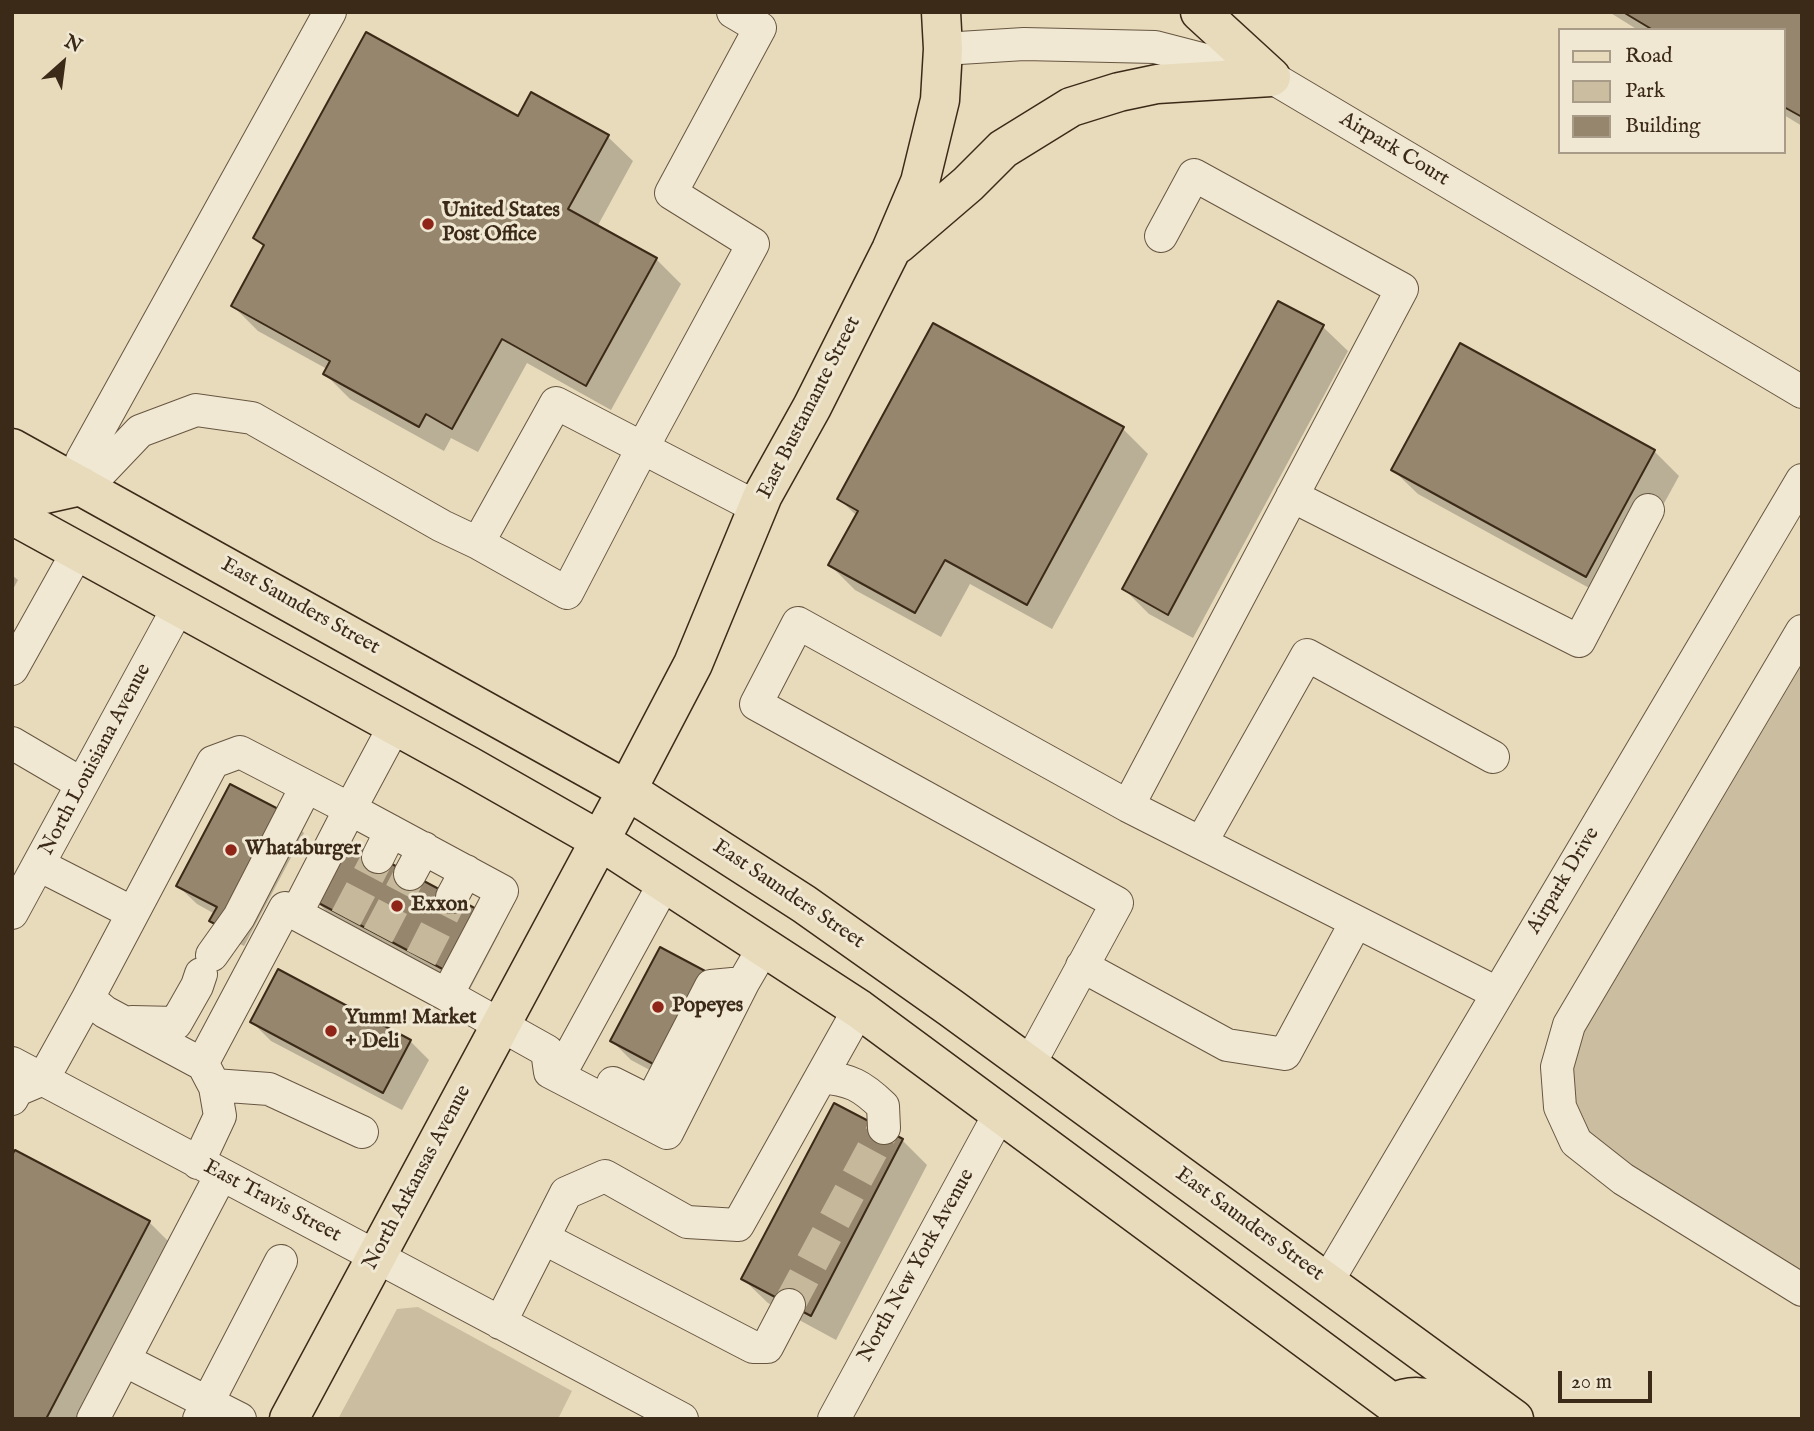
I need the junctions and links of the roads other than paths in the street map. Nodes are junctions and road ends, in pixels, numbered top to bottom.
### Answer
1 (330, 12) edge
2 (733, 12) edge
3 (1200, 12) edge
4 (942, 31) edge
5 (1271, 78) junction
6 (1161, 236) dead end
7 (891, 250) junction
8 (1802, 392) edge
9 (643, 447) junction
10 (12, 449) edge
11 (1802, 480) edge
12 (12, 483) edge
13 (81, 486) junction
14 (1292, 496) junction
15 (758, 508) junction
16 (1648, 510) dead end
17 (12, 515) edge
18 (478, 543) junction
19 (78, 551) junction
20 (178, 606) junction
21 (1802, 631) edge
22 (12, 669) edge
23 (395, 725) junction
24 (12, 743) edge
25 (1493, 757) dead end
26 (82, 784) junction
27 (306, 787) junction
28 (627, 790) junction
29 (1128, 806) junction
30 (350, 809) junction
31 (599, 839) junction
32 (1201, 843) junction
33 (39, 865) junction
34 (666, 882) junction
35 (12, 913) edge
36 (133, 913) junction
37 (296, 914) junction
38 (1356, 922) junction
39 (764, 947) junction
40 (1082, 966) junction
41 (1497, 993) junction
42 (447, 995) junction
43 (88, 998) junction
44 (859, 1009) junction
45 (124, 1022) junction
46 (500, 1025) junction
47 (557, 1056) junction
48 (12, 1063) edge
49 (1029, 1065) junction
50 (208, 1074) junction
51 (821, 1077) junction
52 (43, 1079) junction
53 (12, 1099) edge
54 (1000, 1113) junction
55 (884, 1128) dead end
56 (362, 1132) dead end
57 (210, 1169) junction
58 (543, 1238) junction
59 (376, 1257) junction
60 (281, 1261) dead end
61 (1327, 1282) junction
62 (1802, 1290) edge
63 (789, 1305) tunnel mouth
64 (500, 1323) junction
65 (124, 1360) junction
66 (203, 1411) edge
67 (1396, 1414) edge
68 (93, 1419) edge
69 (240, 1419) edge
70 (289, 1419) edge
71 (681, 1419) edge
72 (834, 1419) edge
73 (1463, 1419) edge
74 (1514, 1419) edge

1 - 13 street
2 - 9 street
3 - 5 main road
4 - 5 street, Airpark Court
4 - 7 main road, East Bustamante Street
5 - 7 main road
5 - 8 street, Airpark Court
6 - 14 street
7 - 15 main road, East Bustamante Street
9 - 15 street
9 - 18 street
9 - 18 street
10 - 13 main road, East Saunders Street
11 - 41 street, Airpark Drive
12 - 13 main road
13 - 18 street
13 - 28 main road, East Saunders Street
14 - 16 street
14 - 29 street
15 - 28 main road, East Bustamante Street
17 - 19 main road
19 - 20 main road
19 - 22 street
20 - 23 main road
20 - 26 street, North Louisiana Avenue
21 - 62 street
23 - 30 street
23 - 31 main road
24 - 26 street
25 - 32 street
26 - 33 street, North Louisiana Avenue
27 - 30 street
27 - 36 street
27 - 45 street
28 - 31 main road, North Arkansas Avenue
28 - 49 main road, East Saunders Street
29 - 32 street
29 - 40 street
30 - 37 street
30 - 42 street
31 - 34 main road
31 - 46 main road, North Arkansas Avenue
32 - 38 street
33 - 35 street, North Louisiana Avenue
33 - 36 street
34 - 39 main road
34 - 47 street
36 - 43 street
37 - 42 street
37 - 50 street
38 - 40 street
38 - 41 street
39 - 44 main road
39 - 47 street
40 - 49 street
41 - 61 street, Airpark Drive
42 - 46 street
43 - 45 street
43 - 52 street
44 - 51 street
44 - 54 main road
45 - 50 street
46 - 47 street
46 - 59 main road, North Arkansas Avenue
48 - 52 street, East Travis Street
49 - 61 main road, East Saunders Street
50 - 56 street
50 - 57 street
51 - 55 street
51 - 58 street
52 - 53 street
52 - 57 street, East Travis Street
54 - 67 main road
54 - 72 street, North New York Avenue
57 - 59 street, East Travis Street
57 - 65 street
58 - 63 street
58 - 64 street
59 - 64 street, East Travis Street
59 - 70 main road, North Arkansas Avenue
60 - 66 street
61 - 74 main road, East Saunders Street
64 - 71 street, East Travis Street
65 - 66 street
65 - 68 street
66 - 69 street
67 - 73 main road

